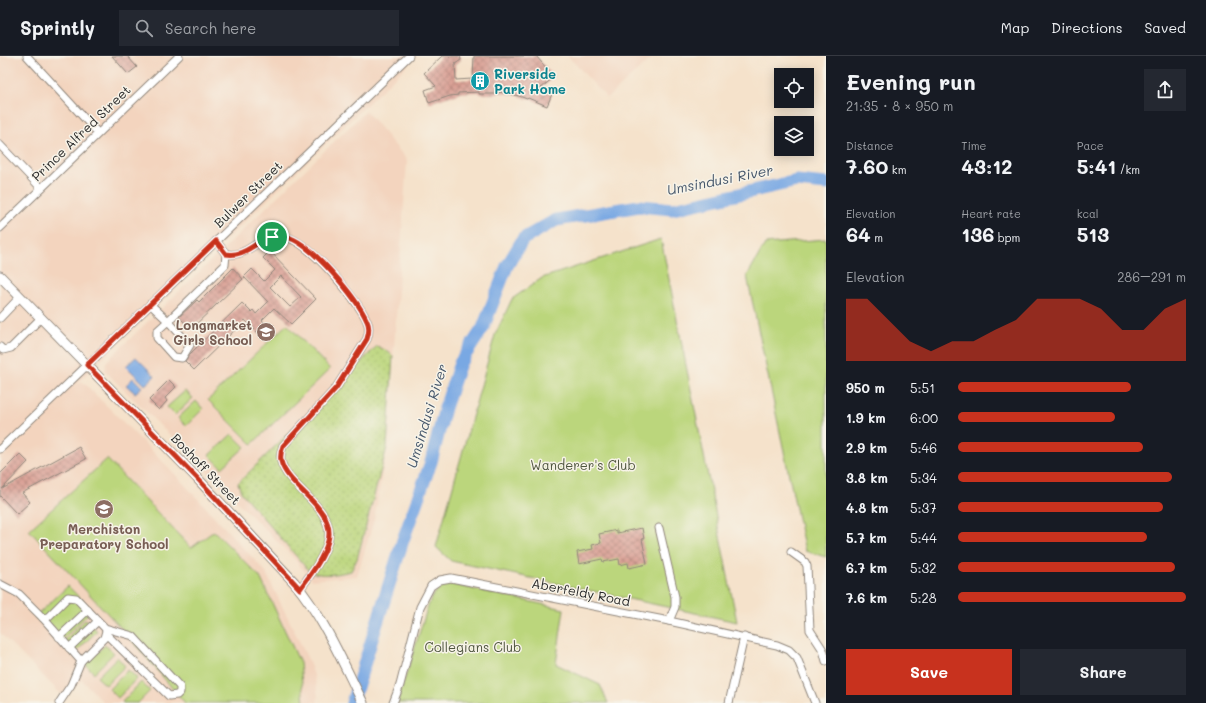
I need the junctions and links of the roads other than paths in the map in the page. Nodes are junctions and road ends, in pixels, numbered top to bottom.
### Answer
1 (27, 56) edge
2 (179, 56) edge
3 (408, 56) edge
4 (98, 133) junction
5 (0, 146) edge
6 (41, 188) junction
7 (0, 228) edge
8 (216, 241) junction
9 (226, 254) junction
10 (0, 276) edge
11 (20, 297) junction
12 (150, 304) junction
13 (0, 318) edge
14 (41, 318) junction
15 (168, 321) junction
16 (0, 347) edge
17 (87, 365) junction
18 (0, 449) edge
19 (659, 528) dead end
20 (791, 552) dead end
21 (0, 584) edge
22 (300, 589) junction
23 (88, 610) junction
24 (43, 618) junction
25 (98, 621) junction
26 (669, 621) junction
27 (106, 631) junction
28 (59, 637) junction
29 (744, 637) junction
30 (70, 648) junction
31 (82, 661) junction
32 (826, 661) edge
33 (59, 703) edge
34 (363, 703) edge
35 (393, 703) edge
36 (729, 703) edge
37 (815, 703) edge

1 - 4 street
2 - 4 street, Prince Alfred Street
3 - 8 street, Bulwer Street
4 - 6 street, Prince Alfred Street
5 - 6 street
6 - 7 street, Prince Alfred Street
8 - 9 street
8 - 12 street, Bulwer Street
9 - 15 street
9 - 22 street
10 - 11 main road, Boshoff Street
11 - 13 street
11 - 14 main road, Boshoff Street
12 - 15 street
12 - 17 street, Bulwer Street
14 - 16 street
14 - 17 main road, Boshoff Street
15 - 15 street
17 - 18 street, Bulwer Street
17 - 22 main road, Boshoff Street
19 - 26 street
20 - 32 street
21 - 24 street
22 - 34 main road, Boshoff Street
23 - 24 street
23 - 25 street
23 - 28 street
24 - 28 street
25 - 27 street
25 - 30 street
26 - 29 street, Aberfeldy Road
26 - 35 street, Aberfeldy Road
27 - 27 street
27 - 31 street
28 - 30 street
29 - 36 street
29 - 37 street, Aberfeldy Road
30 - 31 street
31 - 33 street

